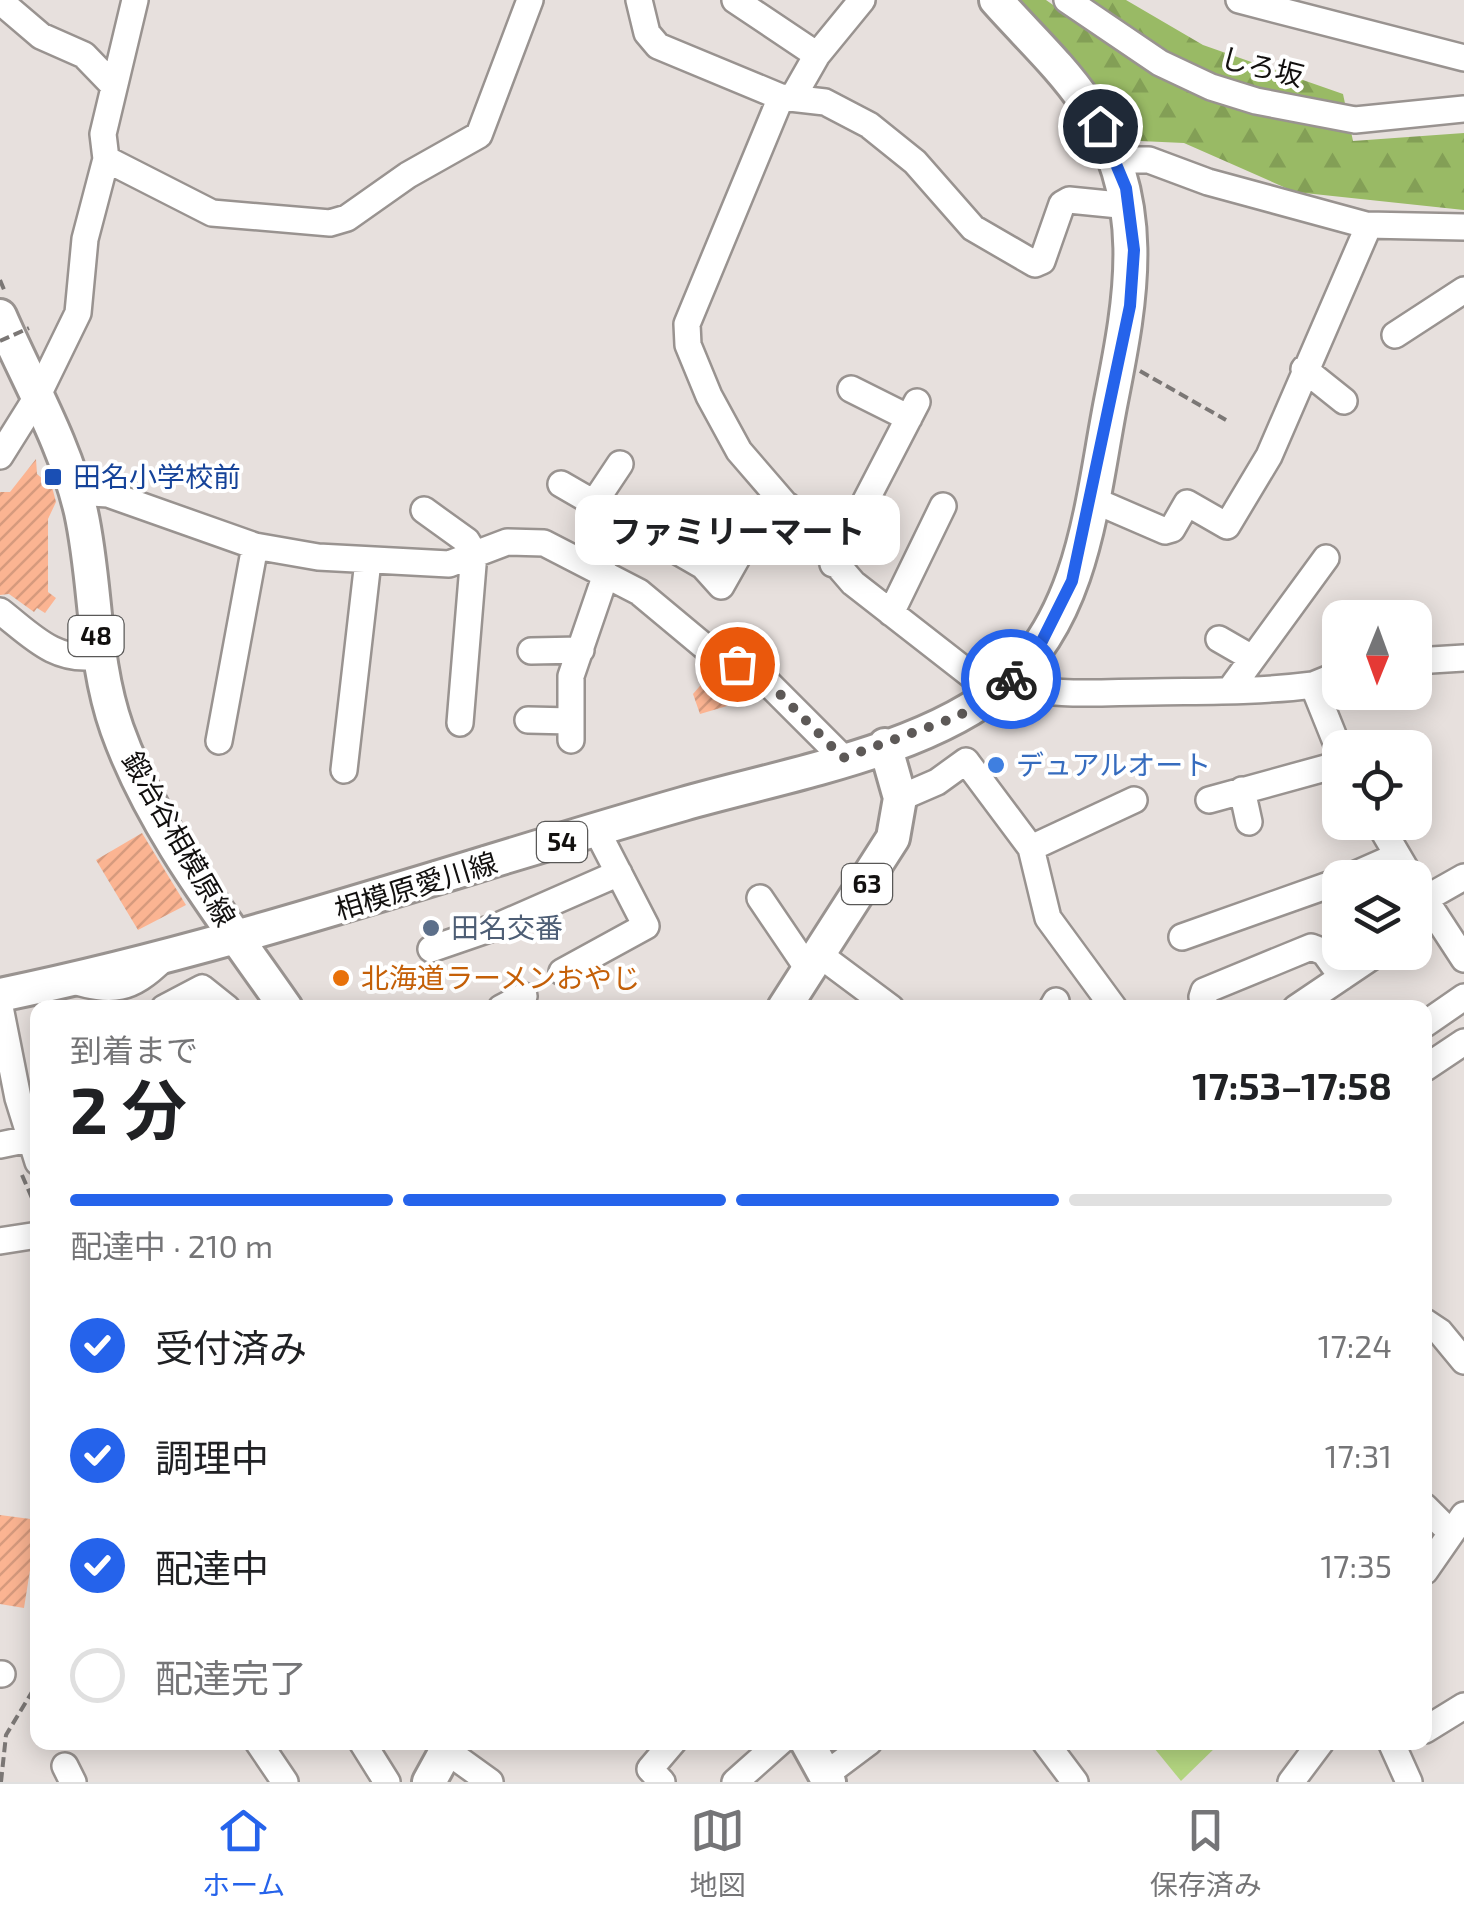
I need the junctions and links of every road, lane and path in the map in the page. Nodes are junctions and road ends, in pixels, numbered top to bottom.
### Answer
1 (134, 0) edge
2 (530, 0) edge
3 (640, 0) edge
4 (735, 0) edge
5 (862, 0) edge
6 (996, 0) edge
7 (1067, 0) edge
8 (0, 1) edge
9 (1244, 1) edge
10 (817, 56) junction
11 (1464, 58) edge
12 (113, 86) junction
13 (787, 97) junction
14 (1464, 109) edge
15 (106, 159) junction
16 (1116, 160) junction
17 (1128, 206) junction
18 (1366, 225) junction
19 (1464, 227) edge
20 (1464, 290) edge
21 (8, 320) edge
22 (1396, 335) dead end
23 (0, 341) edge
24 (1136, 369) dead end
25 (1304, 370) junction
26 (851, 389) dead end
27 (38, 397) junction
28 (1344, 400) dead end
29 (1226, 420) dead end
30 (0, 456) edge
31 (620, 464) dead end
32 (562, 484) dead end
33 (75, 492) junction
34 (1091, 499) junction
35 (594, 503) junction
36 (788, 506) junction
37 (944, 506) dead end
38 (424, 510) dead end
39 (255, 546) junction
40 (474, 553) junction
41 (1326, 558) dead end
42 (368, 561) junction
43 (833, 564) junction
44 (606, 574) junction
45 (0, 610) edge
46 (891, 614) junction
47 (1220, 639) dead end
48 (581, 650) junction
49 (531, 651) dead end
50 (97, 656) junction
51 (1252, 658) junction
52 (1464, 658) edge
53 (1432, 660) edge
54 (1322, 681) edge
55 (1313, 685) junction
56 (1000, 688) junction
57 (1229, 691) junction
58 (528, 720) dead end
59 (460, 723) dead end
60 (1331, 730) edge
61 (219, 740) dead end
62 (885, 745) junction
63 (843, 758) junction
64 (1322, 769) edge
65 (344, 770) dead end
66 (1242, 790) junction
67 (900, 798) junction
68 (1134, 800) dead end
69 (1209, 800) dead end
70 (1249, 822) dead end
71 (597, 831) junction
72 (1031, 848) junction
73 (619, 873) junction
74 (1464, 878) edge
75 (1322, 887) edge
76 (1432, 888) edge
77 (760, 898) dead end
78 (1432, 915) edge
79 (1182, 937) dead end
80 (238, 939) junction
81 (431, 949) dead end
82 (1464, 958) edge
83 (816, 961) junction
84 (1352, 970) edge
85 (562, 972) dead end
86 (1342, 977) junction
87 (0, 994) edge
88 (1464, 998) edge
89 (180, 1000) edge
90 (220, 1000) edge
91 (280, 1000) edge
92 (789, 1000) edge
93 (878, 1000) edge
94 (1108, 1000) edge
95 (1205, 1000) edge
96 (1308, 1000) edge
97 (0, 1007) edge
98 (1432, 1019) edge
99 (1464, 1042) edge
100 (1432, 1063) edge
101 (28, 1096) edge
102 (0, 1145) edge
103 (30, 1150) edge
104 (30, 1236) edge
105 (0, 1241) edge
106 (1432, 1327) edge
107 (1464, 1361) edge
108 (1432, 1510) edge
109 (1457, 1523) edge
110 (1432, 1560) edge
111 (30, 1695) edge
112 (1464, 1706) edge
113 (1432, 1726) edge
114 (263, 1750) edge
115 (367, 1750) edge
116 (447, 1750) edge
117 (453, 1750) edge
118 (666, 1750) edge
119 (771, 1750) edge
120 (811, 1750) edge
121 (860, 1750) edge
122 (1051, 1750) edge
123 (1315, 1750) edge
124 (1399, 1750) edge
125 (827, 1778) edge
126 (1, 1782) edge
127 (285, 1782) edge
128 (387, 1782) edge
129 (429, 1782) edge
130 (490, 1782) edge
131 (662, 1782) edge
132 (735, 1782) edge
133 (1074, 1782) edge
134 (1291, 1782) edge
135 (1409, 1782) edge

1 - 12 street
2 - 15 street
3 - 13 street
4 - 10 street
5 - 10 street
6 - 16 main road, 相模原愛川線
7 - 14 street, しろ坂
8 - 12 street
9 - 11 street
10 - 13 street
12 - 15 street
13 - 17 street
13 - 36 street
15 - 27 street
16 - 17 main road, 相模原愛川線
16 - 18 street
17 - 34 main road, 相模原愛川線
18 - 19 street
18 - 25 street
20 - 22 street
21 - 23 path, bridge
21 - 27 main road, 鍛冶谷相模原線 / 48
24 - 29 path
25 - 28 street
25 - 34 street
26 - 43 street
27 - 30 street
27 - 33 main road, 鍛冶谷相模原線 / 48
31 - 35 street
32 - 35 street
33 - 39 street
33 - 50 main road, 鍛冶谷相模原線 / 48
34 - 56 main road, 相模原愛川線
35 - 36 street
36 - 43 street
37 - 46 street
38 - 40 street
39 - 42 street
39 - 61 street
40 - 42 street
40 - 44 street
40 - 59 street
41 - 51 street
42 - 65 street
43 - 46 street
44 - 48 street
44 - 63 street
45 - 50 street
46 - 56 street
47 - 51 street
48 - 49 street
48 - 58 street
50 - 80 main road, 鍛冶谷相模原線 / 48
51 - 57 street
52 - 53 street
54 - 55 street
55 - 57 street
55 - 60 street
56 - 57 street
56 - 62 main road, 相模原愛川線
62 - 63 main road, 相模原愛川線 / 54
62 - 67 main road, 63
63 - 71 main road, 相模原愛川線 / 54
64 - 66 street
66 - 69 street
66 - 70 street
67 - 72 street
67 - 83 main road, 63
68 - 72 street
71 - 73 street
71 - 80 main road, 相模原愛川線 / 54
72 - 94 street
73 - 81 street
73 - 85 street
74 - 76 street
75 - 79 street
77 - 83 street
78 - 82 street
80 - 87 main road, 相模原愛川線 / 54
80 - 91 main road, 鍛冶谷相模原線 / 48
83 - 92 main road, 63
83 - 93 street
84 - 86 street
86 - 95 street
86 - 96 street
88 - 98 street
89 - 90 street
97 - 101 street
99 - 100 street
102 - 103 street
104 - 105 street
106 - 107 street
108 - 109 street
109 - 110 street
111 - 126 path
112 - 113 street
114 - 127 street
115 - 128 street
116 - 129 main road
117 - 130 street
118 - 131 street
119 - 132 street
120 - 125 main road
121 - 125 street
122 - 133 street
123 - 134 street
124 - 135 street

